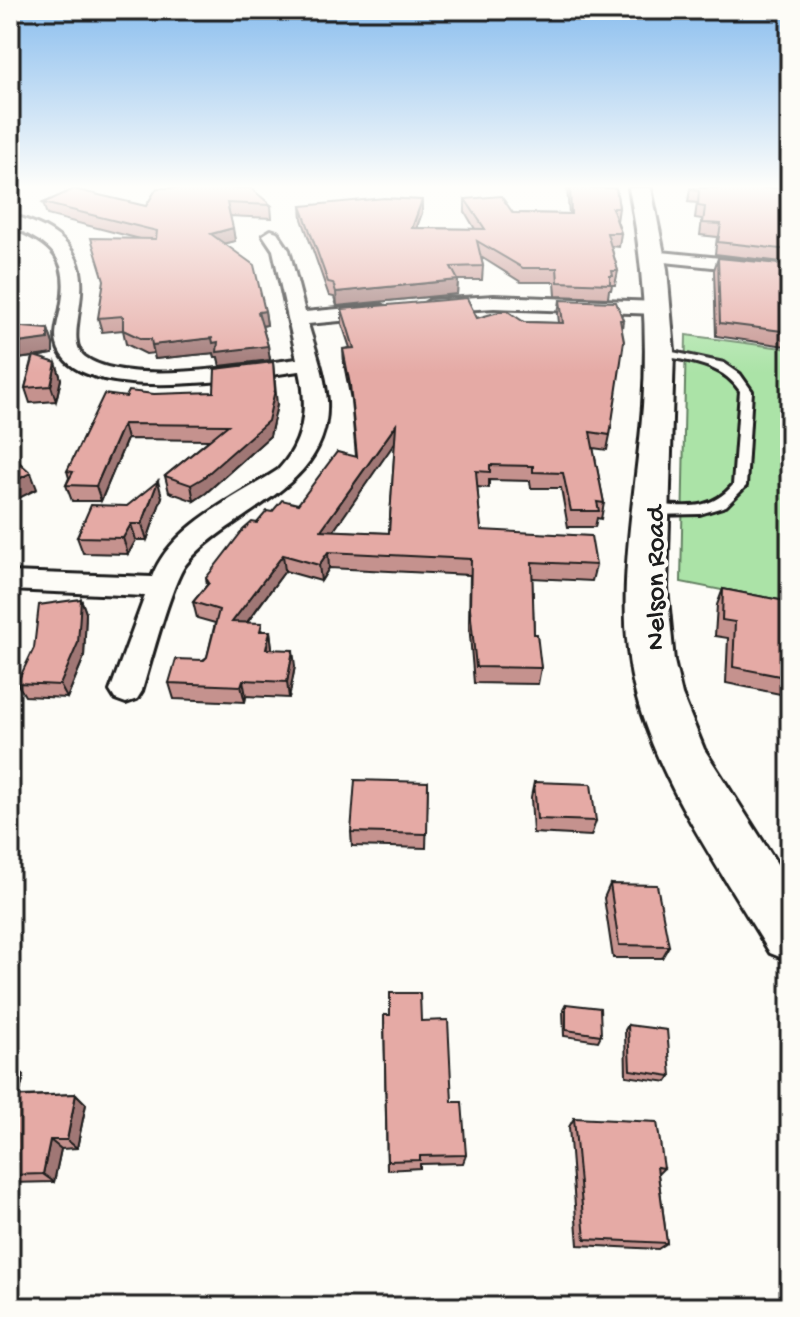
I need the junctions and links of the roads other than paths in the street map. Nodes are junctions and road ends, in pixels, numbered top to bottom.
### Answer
1 (61, 249) edge
2 (281, 249) edge
3 (650, 249) edge
4 (651, 256) junction
5 (701, 261) junction
6 (790, 270) edge
7 (790, 280) edge
8 (658, 308) junction
9 (296, 319) junction
10 (659, 352) junction
11 (308, 364) junction
12 (651, 511) junction
13 (10, 581) edge
14 (160, 587) junction
15 (126, 691) dead end
16 (790, 934) edge

1 - 11 street
2 - 9 street
3 - 4 main road, Nelson Road
4 - 5 street
4 - 8 main road, Nelson Road
5 - 6 street
5 - 7 street
8 - 9 street
8 - 10 main road, Nelson Road
9 - 11 street
10 - 12 main road, Nelson Road
10 - 12 lane
11 - 14 street
12 - 16 main road, Nelson Road
13 - 14 street
14 - 15 street

